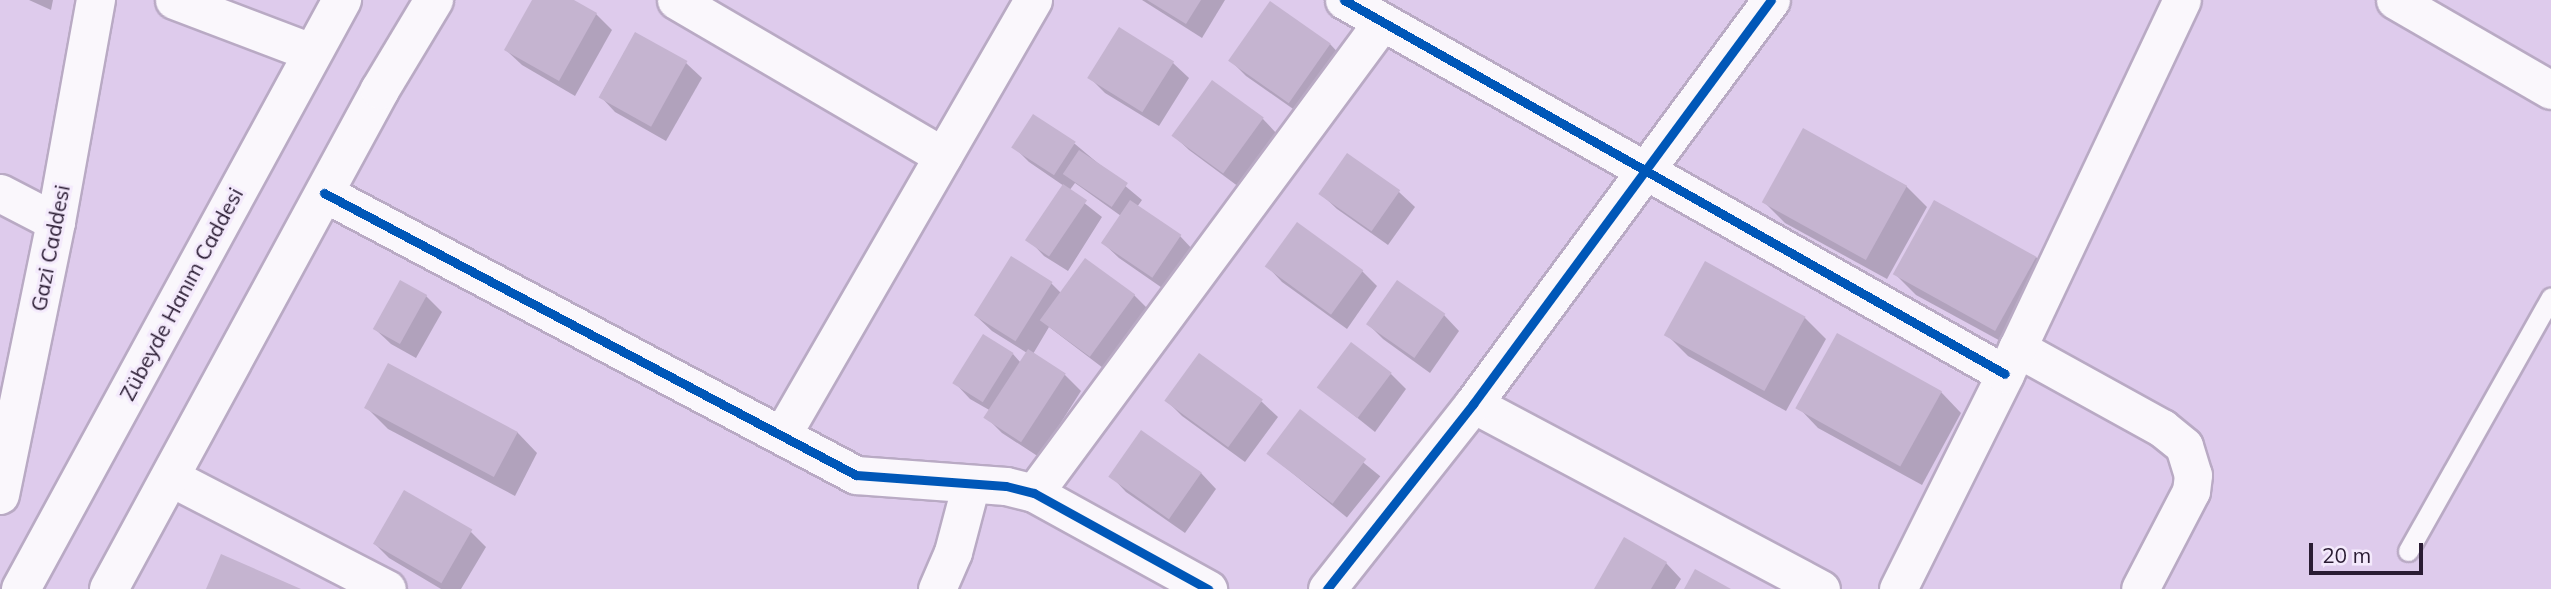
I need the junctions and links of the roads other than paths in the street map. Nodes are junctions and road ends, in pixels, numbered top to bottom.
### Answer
1 (96, 0) edge
2 (174, 0) edge
3 (342, 0) edge
4 (435, 0) edge
5 (676, 0) edge
6 (1033, 0) edge
7 (1343, 0) edge
8 (1771, 0) edge
9 (2182, 0) edge
10 (2395, 0) edge
11 (1382, 22) junction
12 (311, 52) junction
13 (2551, 90) edge
14 (943, 156) junction
15 (1644, 172) junction
16 (0, 193) edge
17 (324, 193) junction
18 (56, 222) junction
19 (2551, 298) edge
20 (2011, 361) junction
21 (1473, 404) junction
22 (783, 433) junction
23 (170, 477) junction
24 (971, 484) junction
25 (1034, 493) junction
26 (0, 495) edge
27 (2409, 551) dead end
28 (21, 589) edge
29 (109, 589) edge
30 (387, 589) edge
31 (937, 589) edge
32 (1208, 589) edge
33 (1327, 589) edge
34 (1821, 589) edge
35 (1898, 589) edge
36 (2140, 589) edge

1 - 18 main road, Gazi Caddesi
2 - 12 street
3 - 12 main road, Zübeyde Hanım Caddesi
4 - 17 main road
5 - 14 street
6 - 14 street
7 - 11 street
8 - 15 street
9 - 20 street
10 - 13 street
11 - 15 street
11 - 25 street
12 - 28 main road, Zübeyde Hanım Caddesi
14 - 22 street
15 - 20 street
15 - 21 street
16 - 18 street
17 - 22 street
17 - 23 main road
18 - 26 main road, Gazi Caddesi
19 - 27 lane
20 - 35 street
20 - 36 street
21 - 33 street
21 - 34 street
22 - 24 street
23 - 29 main road
23 - 30 street
24 - 25 street
24 - 31 street
25 - 32 street

